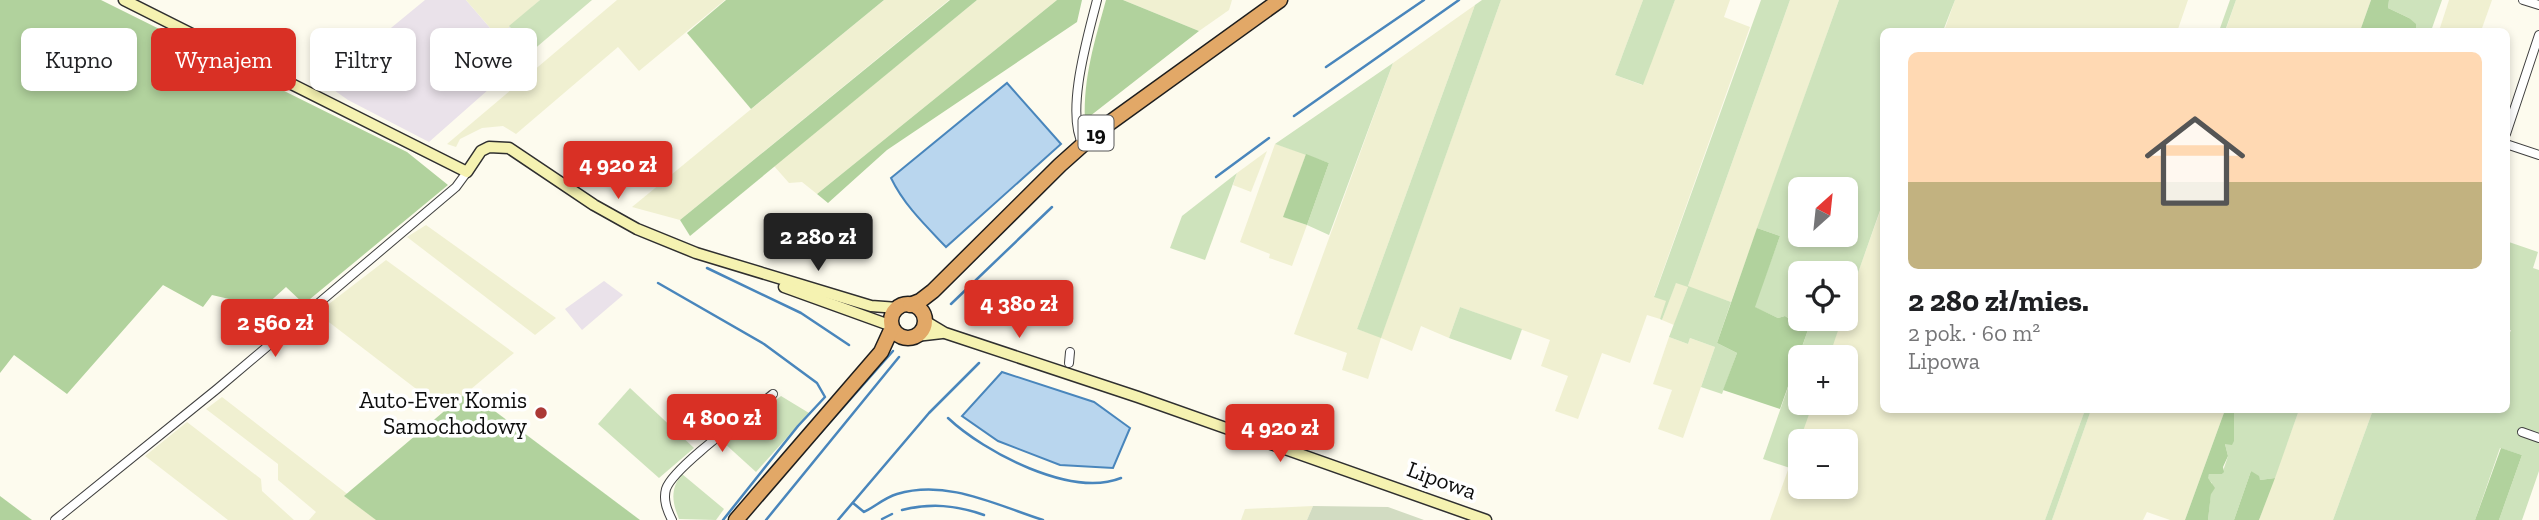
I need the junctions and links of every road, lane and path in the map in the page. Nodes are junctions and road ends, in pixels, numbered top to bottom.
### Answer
1 (124, 0) edge
2 (1097, 0) edge
3 (1280, 0) edge
4 (2523, 0) edge
5 (2539, 5) edge
6 (2539, 36) edge
7 (2510, 122) edge
8 (1083, 145) junction
9 (2510, 145) edge
10 (2539, 155) edge
11 (467, 172) junction
12 (733, 265) junction
13 (914, 311) junction
14 (901, 332) junction
15 (945, 333) junction
16 (1070, 352) dead end
17 (1069, 363) dead end
18 (773, 394) dead end
19 (2522, 432) dead end
20 (2539, 438) edge
21 (55, 520) edge
22 (672, 520) edge
23 (736, 520) edge
24 (1486, 520) edge

1 - 11 main road
2 - 8 street
3 - 8 highway, 19
4 - 5 street
6 - 7 street
8 - 13 highway, 19
9 - 10 street
11 - 12 main road
11 - 21 street
12 - 13 main road, Lipowa
12 - 14 main road, Lipowa
13 - 14 highway
13 - 14 highway, 19
13 - 15 main road, Lipowa
14 - 15 main road, Lipowa
14 - 23 highway, 19
15 - 24 main road, Lipowa
16 - 17 street
18 - 22 street
19 - 20 street

